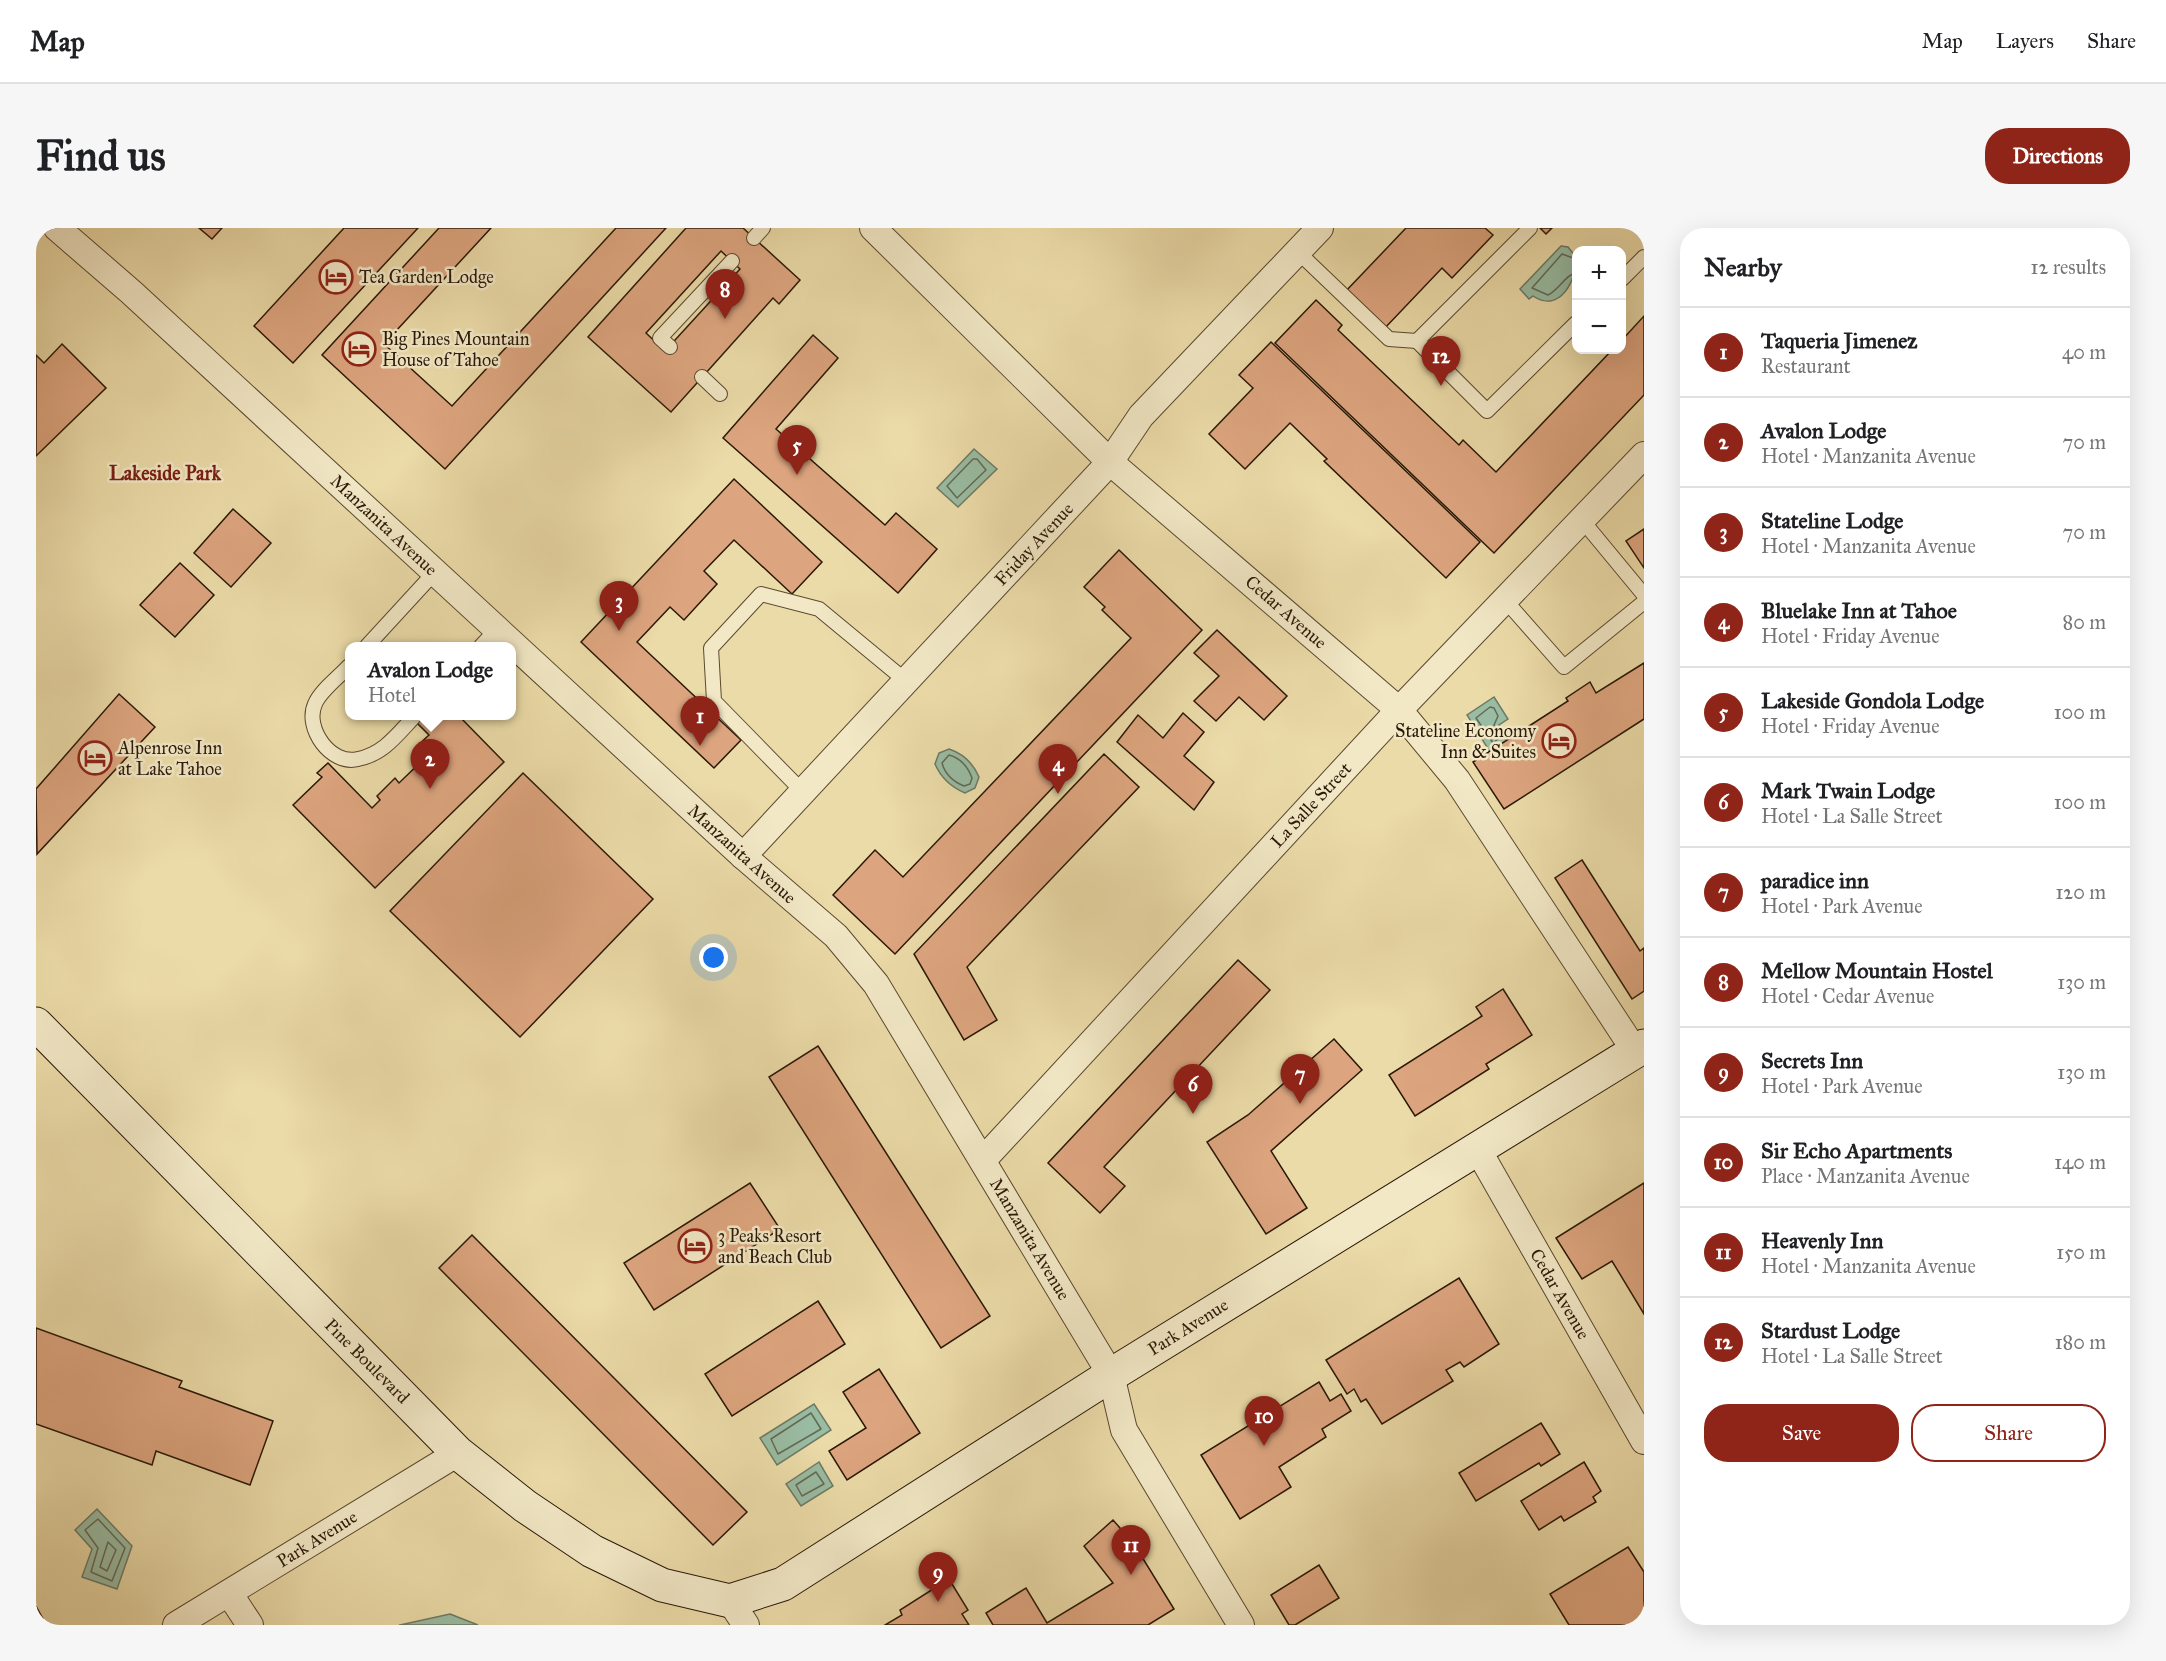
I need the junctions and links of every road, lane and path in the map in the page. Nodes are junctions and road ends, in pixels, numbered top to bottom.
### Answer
1 (873, 228) edge
2 (1320, 228) edge
3 (1530, 228) edge
4 (60, 229) edge
5 (1298, 252) junction
6 (1644, 257) edge
7 (732, 261) dead end
8 (1626, 275) edge
9 (1572, 327) edge
10 (1417, 341) junction
11 (670, 347) dead end
12 (702, 377) dead end
13 (720, 394) dead end
14 (1644, 455) edge
15 (1110, 462) junction
16 (1582, 520) junction
17 (435, 572) junction
18 (1644, 595) edge
19 (1505, 600) junction
20 (1644, 602) edge
21 (489, 638) edge
22 (371, 642) edge
23 (516, 661) edge
24 (345, 670) edge
25 (906, 681) junction
26 (1400, 710) junction
27 (411, 720) edge
28 (803, 792) junction
29 (743, 856) junction
30 (36, 1024) edge
31 (1640, 1049) edge
32 (1477, 1148) junction
33 (983, 1160) junction
34 (1112, 1375) junction
35 (1644, 1441) edge
36 (458, 1453) junction
37 (229, 1593) junction
38 (738, 1613) edge
39 (176, 1625) edge
40 (250, 1625) edge
41 (1241, 1625) edge

1 - 15 street, Cedar Avenue
2 - 5 street, Friday Avenue
3 - 10 lane
4 - 17 street, Manzanita Avenue
5 - 10 lane
5 - 15 street, Friday Avenue
6 - 8 lane
7 - 11 lane
9 - 10 lane
12 - 13 lane
14 - 16 street, La Salle Street
15 - 25 street, Friday Avenue
15 - 26 street, Cedar Avenue
16 - 18 lane
16 - 19 street, La Salle Street
17 - 21 street, Manzanita Avenue
17 - 22 lane
19 - 20 lane
19 - 26 street, La Salle Street
23 - 29 street, Manzanita Avenue
24 - 27 lane
25 - 28 street, Friday Avenue
25 - 28 lane
26 - 31 street, Cedar Avenue
26 - 33 street, La Salle Street
28 - 29 street, Friday Avenue
29 - 33 street, Manzanita Avenue
30 - 36 street, Pine Boulevard
31 - 32 street, Park Avenue
32 - 34 street, Park Avenue
32 - 35 street, Cedar Avenue
33 - 34 street, Manzanita Avenue
34 - 38 street, Park Avenue
34 - 41 street, Manzanita Avenue
36 - 37 street, Park Avenue
36 - 38 street, Pine Boulevard
37 - 39 street, Park Avenue
37 - 40 street

